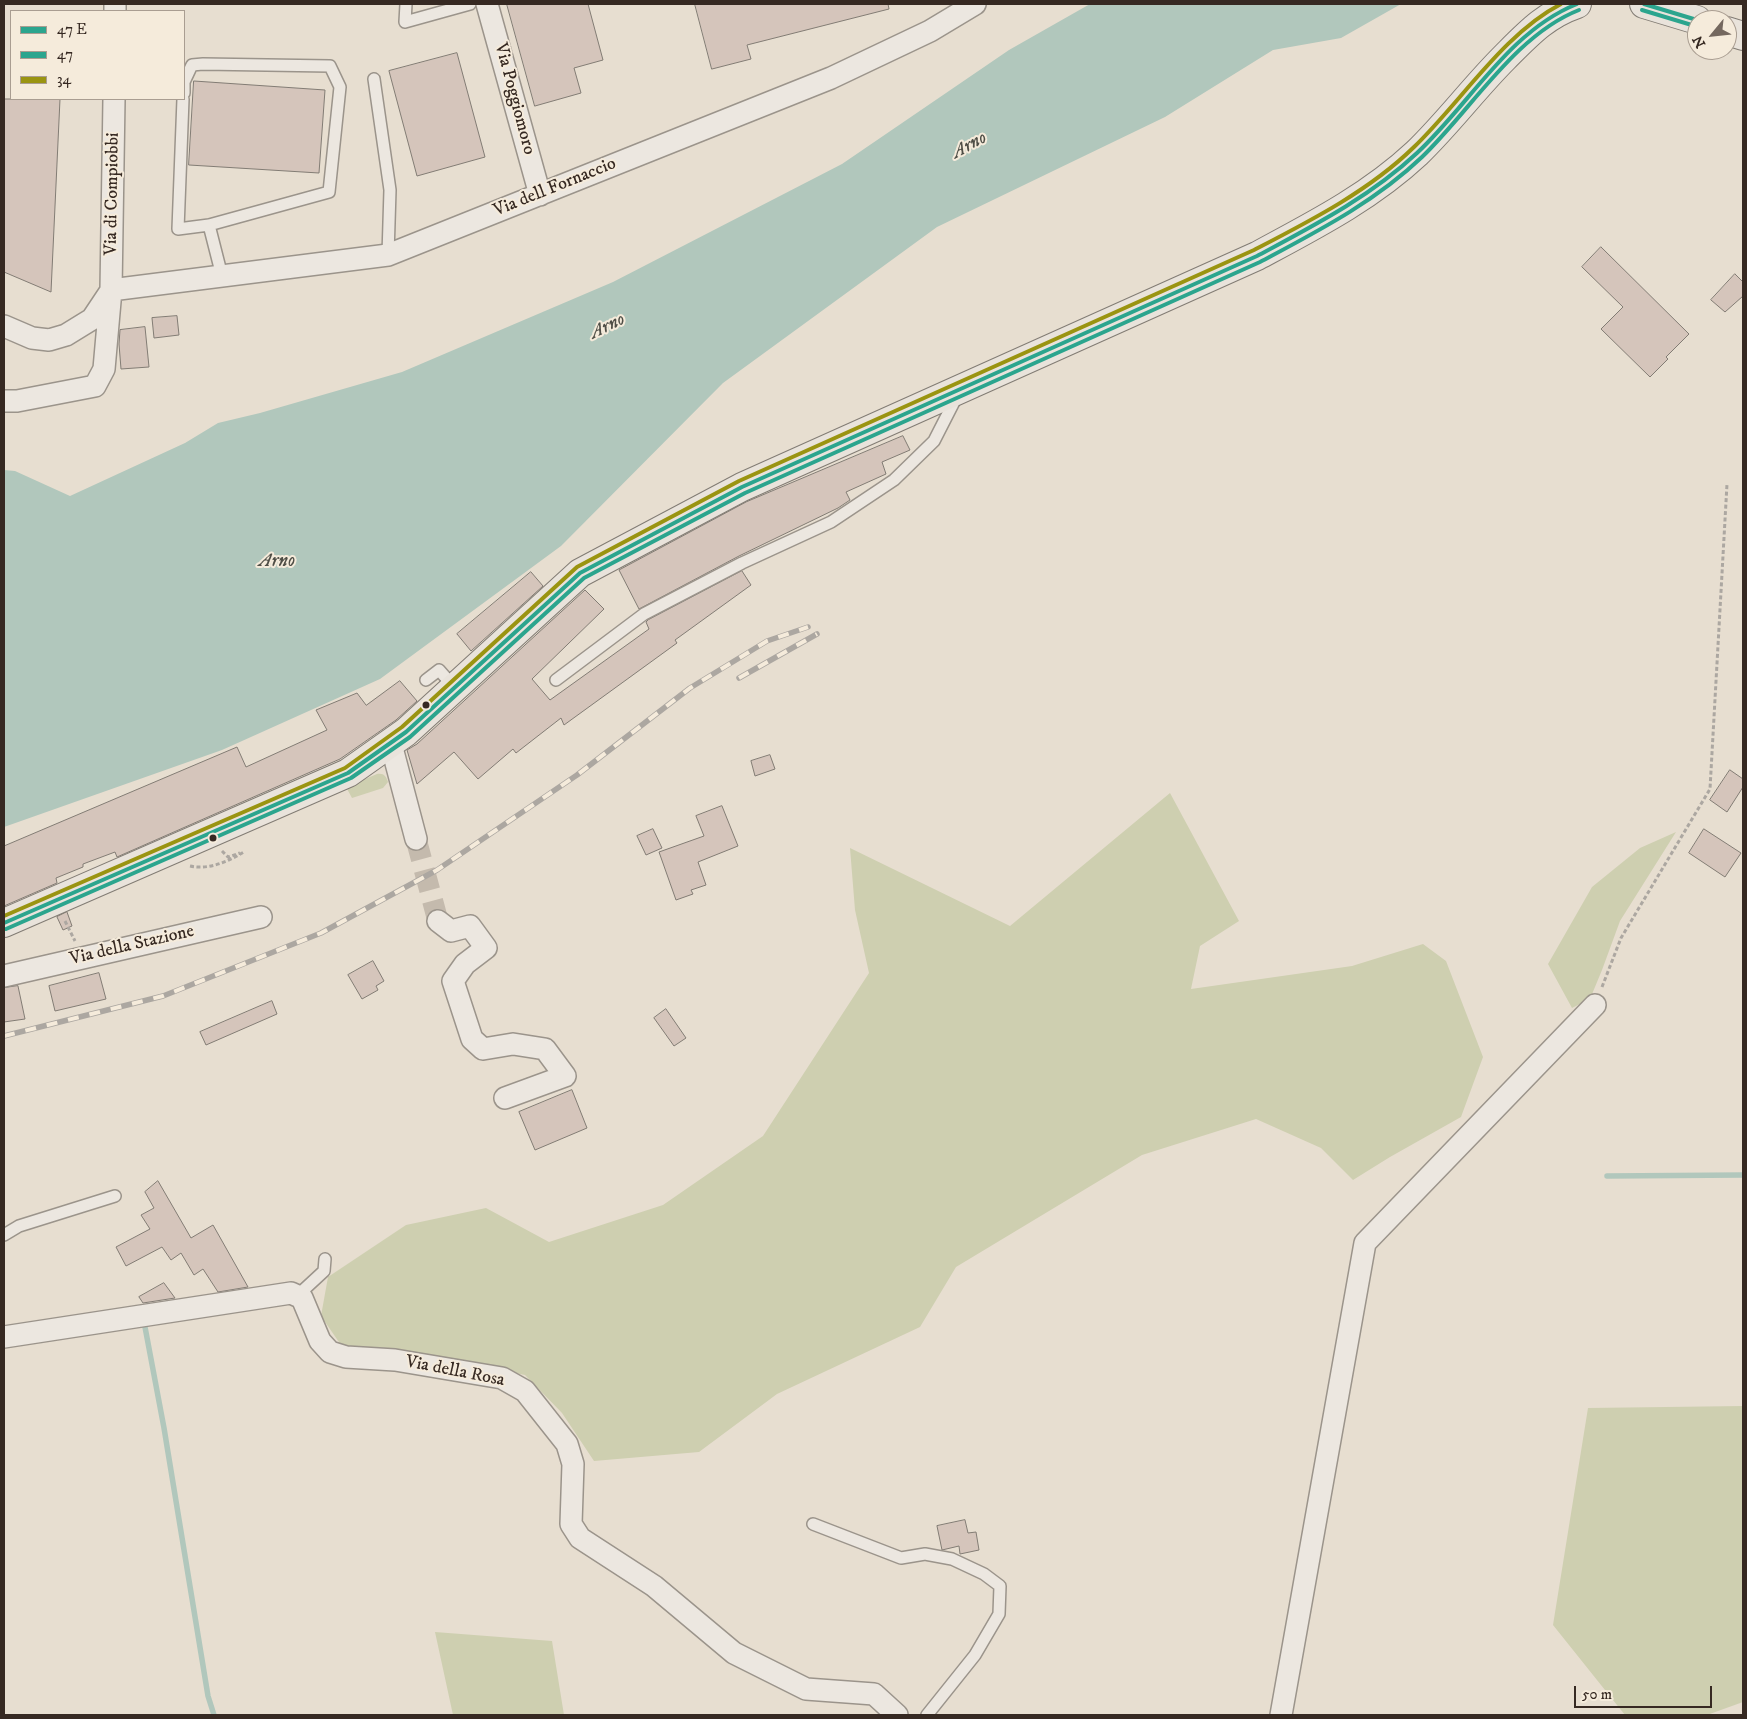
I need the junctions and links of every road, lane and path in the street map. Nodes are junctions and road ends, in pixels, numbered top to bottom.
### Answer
1 (406, 4) edge
2 (470, 4) edge
3 (488, 4) edge
4 (975, 4) edge
5 (1577, 4) edge
6 (1644, 4) edge
7 (1687, 17) edge
8 (374, 79) dead end
9 (185, 80) edge
10 (114, 100) edge
11 (184, 100) edge
12 (540, 195) junction
13 (210, 224) junction
14 (388, 255) junction
15 (222, 276) junction
16 (111, 290) junction
17 (4, 326) edge
18 (962, 388) junction
19 (4, 401) edge
20 (1727, 484) dead end
21 (426, 680) dead end
22 (556, 680) dead end
23 (454, 687) junction
24 (391, 744) junction
25 (416, 839) tunnel mouth
26 (228, 857) dead end
27 (189, 866) dead end
28 (261, 916) dead end
29 (65, 921) dead end
30 (438, 921) dead end
31 (4, 922) edge
32 (73, 937) dead end
33 (4, 976) edge
34 (1595, 1005) joint
35 (505, 1098) dead end
36 (115, 1196) dead end
37 (4, 1235) edge
38 (326, 1259) dead end
39 (297, 1296) junction
40 (4, 1337) edge
41 (813, 1524) dead end
42 (897, 1715) edge
43 (928, 1715) edge
44 (1281, 1715) edge

1 - 2 lane
3 - 12 street, Via Poggiomoro
4 - 12 street, Via dell Fornaccio
5 - 18 main road
6 - 7 main road
8 - 14 lane
9 - 13 lane
10 - 16 street, Via di Compiobbi
11 - 13 lane
12 - 14 street, Via dell Fornaccio
13 - 15 lane
14 - 15 street, Via dell Fornaccio
15 - 16 street, Via dell Fornaccio
16 - 17 street
16 - 19 street, Via di Compiobbi
18 - 22 lane
18 - 23 main road
20 - 34 path
21 - 23 lane
23 - 24 main road
24 - 25 street
24 - 31 main road
26 - 27 path
28 - 33 street, Via della Stazione
29 - 32 path
30 - 35 street
34 - 44 street
36 - 37 lane
38 - 39 lane
39 - 40 street
39 - 42 street, Via della Rosa
41 - 43 lane

